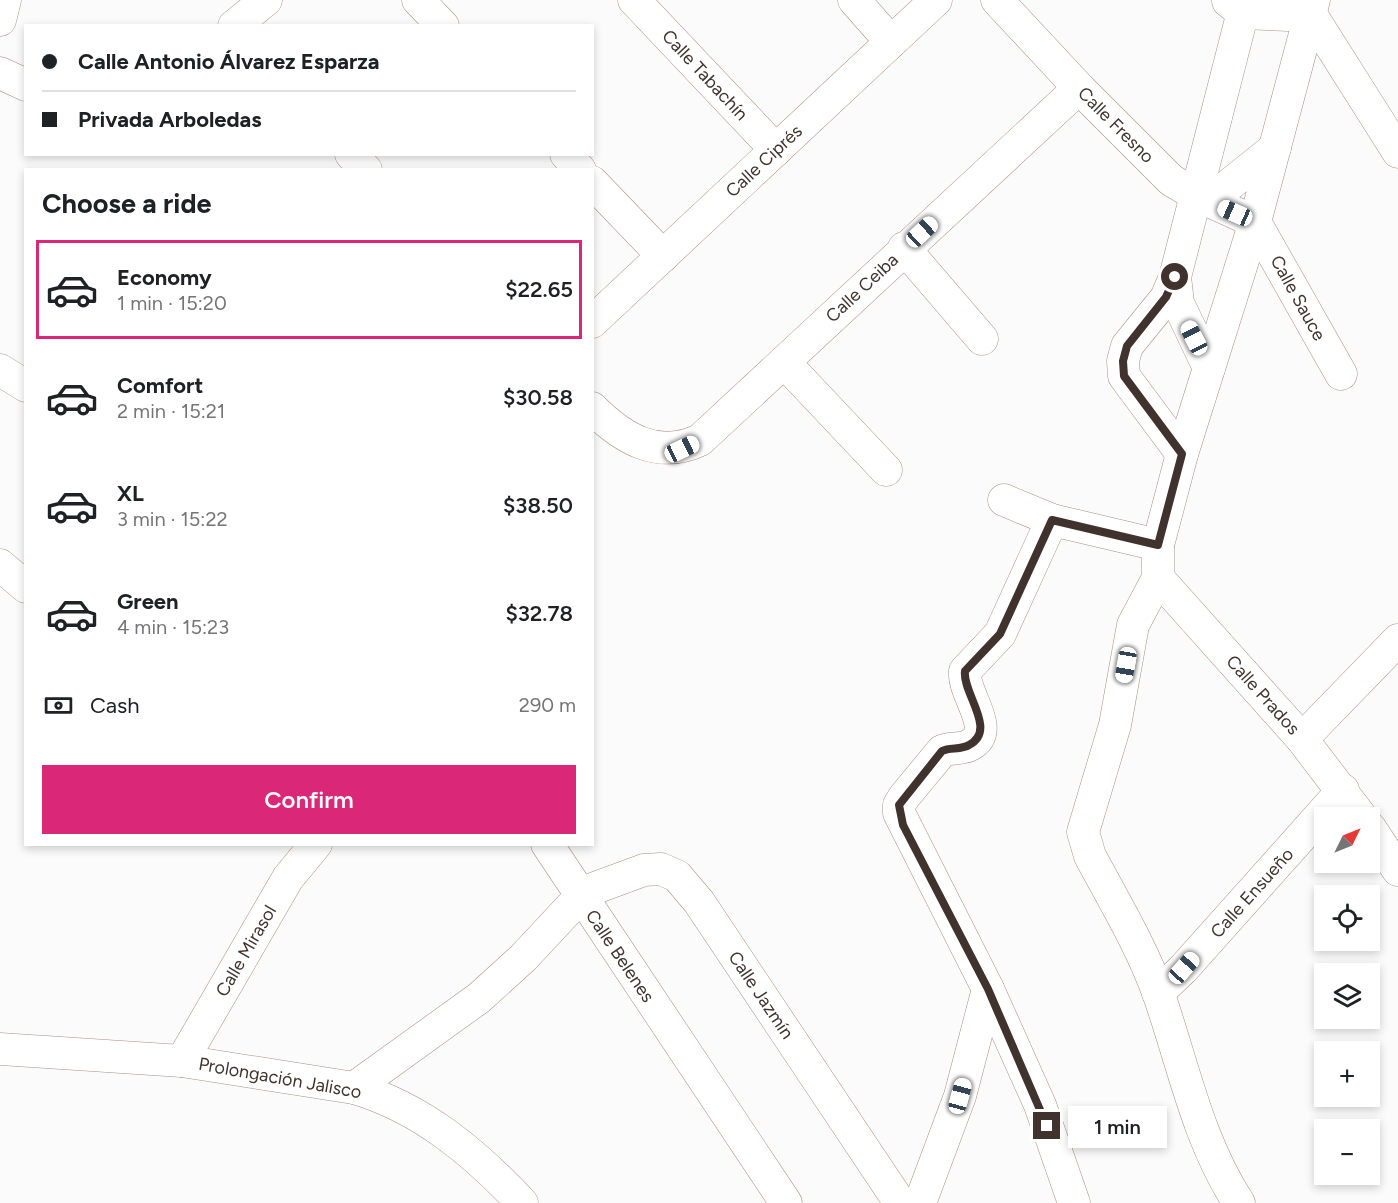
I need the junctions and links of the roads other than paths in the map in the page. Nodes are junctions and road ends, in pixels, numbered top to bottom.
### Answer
1 (5, 0) edge
2 (266, 0) edge
3 (418, 0) edge
4 (634, 0) edge
5 (854, 0) edge
6 (936, 0) edge
7 (997, 0) edge
8 (1239, 4) edge
9 (1313, 8) edge
10 (0, 20) edge
11 (236, 24) edge
12 (441, 24) edge
13 (891, 42) junction
14 (0, 73) edge
15 (24, 84) edge
16 (1079, 88) junction
17 (1275, 148) junction
18 (776, 150) junction
19 (1398, 152) edge
20 (353, 156) edge
21 (568, 156) edge
22 (364, 168) edge
23 (578, 168) edge
24 (594, 184) edge
25 (1196, 195) junction
26 (1255, 222) junction
27 (904, 248) junction
28 (663, 256) junction
29 (1175, 277) junction
30 (594, 320) edge
31 (982, 339) dead end
32 (784, 362) junction
33 (1209, 368) junction
34 (0, 370) edge
35 (1341, 374) dead end
36 (24, 385) edge
37 (594, 410) edge
38 (1182, 454) junction
39 (886, 470) dead end
40 (1004, 501) dead end
41 (1052, 520) junction
42 (1158, 545) junction
43 (0, 565) edge
44 (1158, 578) junction
45 (24, 585) edge
46 (1398, 640) edge
47 (1302, 739) junction
48 (1343, 790) junction
49 (1355, 807) edge
50 (1380, 843) edge
51 (548, 846) edge
52 (308, 847) edge
53 (1398, 870) edge
54 (580, 896) junction
55 (988, 989) junction
56 (1158, 993) junction
57 (0, 1049) edge
58 (182, 1061) junction
59 (354, 1088) junction
60 (522, 1203) edge
61 (786, 1203) edge
62 (900, 1203) edge
63 (920, 1203) edge
64 (1074, 1203) edge
65 (1239, 1203) edge

1 - 10 street
2 - 11 street
3 - 12 street
4 - 18 street, Calle Tabachín
5 - 13 street
6 - 13 street, Calle Ciprés
7 - 16 street, Calle Fresno
8 - 9 street
8 - 25 street
9 - 17 street
9 - 19 street
13 - 18 street, Calle Ciprés
14 - 15 street
16 - 25 street, Calle Fresno
16 - 27 street, Calle Ceiba
17 - 25 street
17 - 26 street
18 - 28 street, Calle Ciprés
20 - 22 street
21 - 23 street
24 - 28 street
25 - 26 street, Calle Fresno
25 - 29 street
26 - 33 street
26 - 35 street, Calle Sauce
27 - 31 street
27 - 32 street, Calle Ceiba
28 - 30 street, Calle Ciprés
29 - 33 street
29 - 38 street
32 - 37 street, Calle Ceiba
32 - 39 street
33 - 38 street
34 - 36 street
38 - 42 street
40 - 41 street
41 - 42 street
41 - 55 street
42 - 44 street
43 - 45 street
44 - 47 street, Calle Prados
44 - 56 street
46 - 47 street
47 - 48 street, Calle Prados
48 - 49 street, Calle Prados
48 - 56 street, Calle Ensueño
50 - 53 street
51 - 54 street
52 - 58 street, Calle Mirasol
54 - 59 street, Calle Belenes
54 - 61 street, Calle Belenes
54 - 62 street, Calle Jazmín
55 - 63 street
55 - 64 street
56 - 65 street
57 - 58 street, Prolongación Jalisco
58 - 59 street, Prolongación Jalisco
59 - 60 street, Prolongación Jalisco

